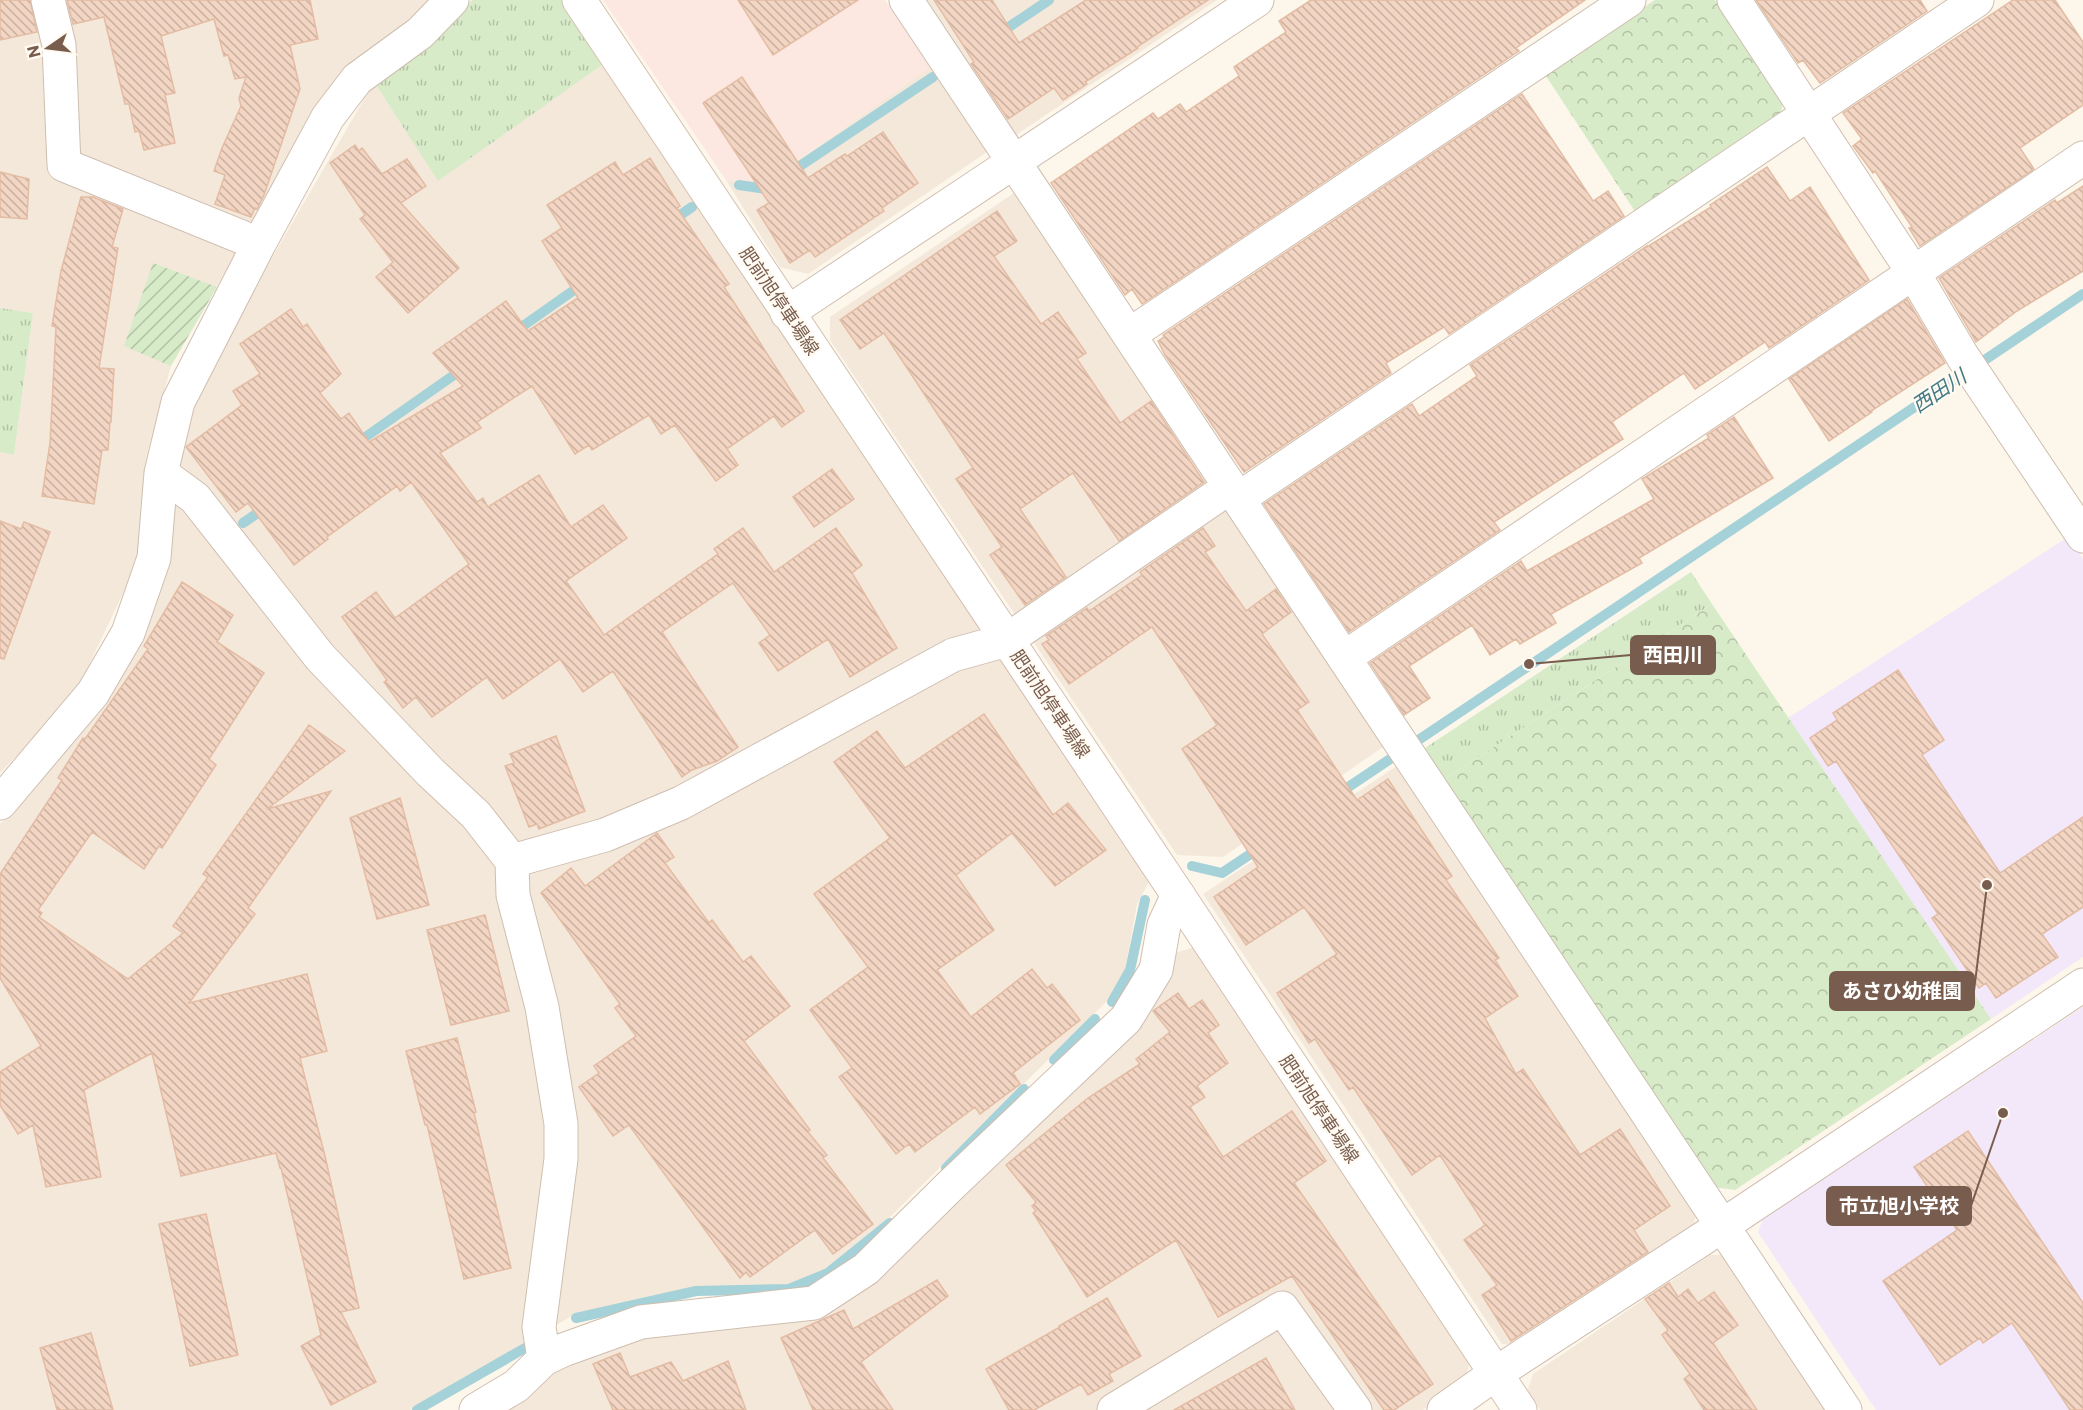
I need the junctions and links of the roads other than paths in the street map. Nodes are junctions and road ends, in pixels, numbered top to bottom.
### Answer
1 (48, 0) edge
2 (452, 0) edge
3 (579, 0) edge
4 (906, 0) edge
5 (1257, 0) edge
6 (1629, 0) edge
7 (1734, 0) edge
8 (1977, 0) edge
9 (1809, 114) junction
10 (2083, 159) edge
11 (1014, 163) junction
12 (259, 244) junction
13 (1913, 272) junction
14 (787, 313) junction
15 (1129, 335) junction
16 (161, 473) junction
17 (1234, 493) junction
18 (2083, 536) edge
19 (1007, 640) junction
20 (1344, 658) junction
21 (0, 803) edge
22 (512, 861) junction
23 (1178, 895) junction
24 (2083, 985) edge
25 (1722, 1226) junction
26 (544, 1359) junction
27 (1495, 1374) junction
28 (476, 1410) edge
29 (1114, 1410) edge
30 (1355, 1410) edge
31 (1444, 1410) edge
32 (1520, 1410) edge
33 (1845, 1410) edge

1 - 12 street
2 - 12 street
3 - 14 street, 肥前旭停車場線
4 - 11 street
5 - 11 street
6 - 15 street
7 - 9 street
8 - 9 street
9 - 13 street
9 - 17 street
10 - 13 street
11 - 14 street
11 - 15 street
12 - 16 street
13 - 18 street
13 - 20 street
14 - 19 street, 肥前旭停車場線
15 - 17 street
16 - 21 street
16 - 22 street
17 - 19 street
17 - 20 street
19 - 22 street
19 - 23 street, 肥前旭停車場線
20 - 25 street
22 - 26 street
23 - 26 street
23 - 27 street, 肥前旭停車場線
24 - 25 street
25 - 27 street
25 - 33 street
26 - 28 street
27 - 31 street
27 - 32 street, 肥前旭停車場線
29 - 30 street

